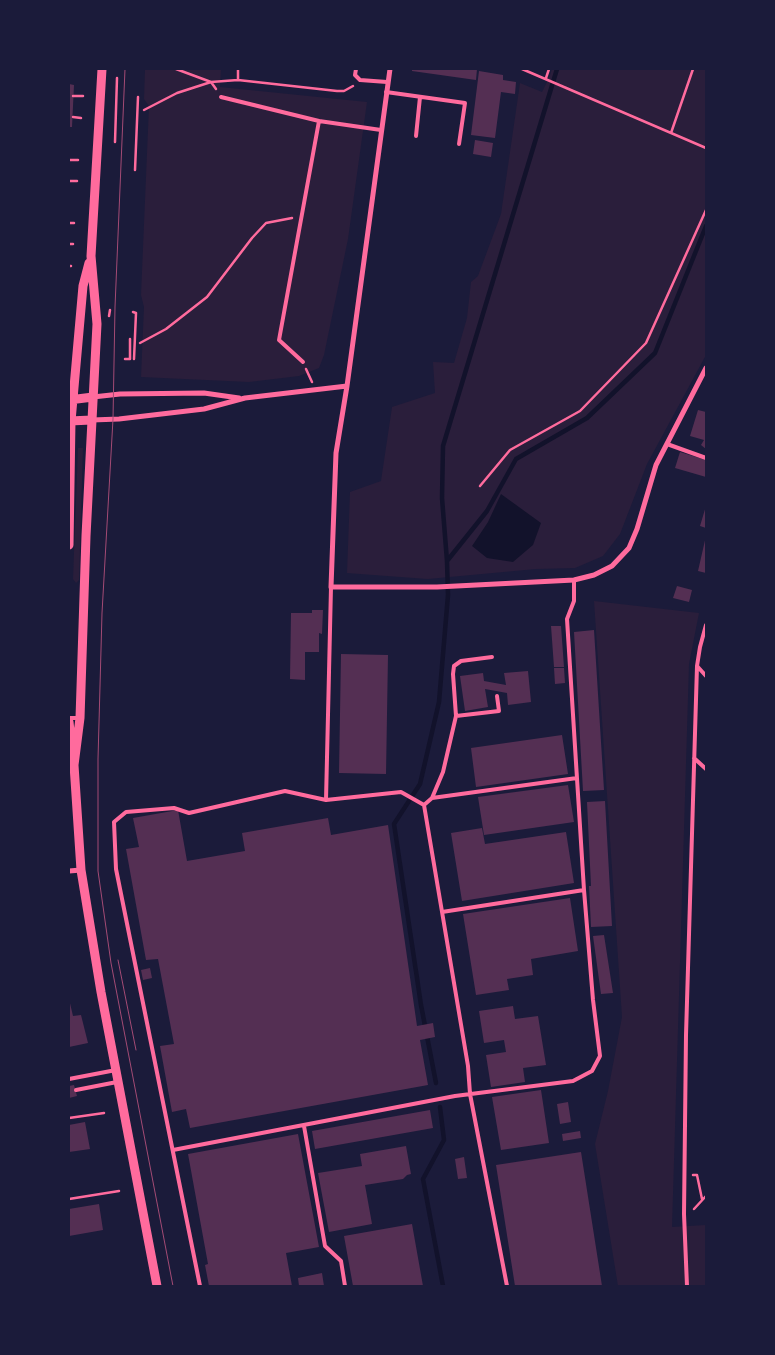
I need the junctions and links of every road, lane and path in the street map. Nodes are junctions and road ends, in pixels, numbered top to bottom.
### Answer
1 (102, 69) edge
2 (176, 69) edge
3 (238, 69) edge
4 (356, 69) edge
5 (390, 69) edge
6 (522, 69) edge
7 (550, 69) edge
8 (693, 69) edge
9 (117, 78) dead end
10 (546, 78) junction
11 (238, 80) junction
12 (360, 80) junction
13 (211, 82) junction
14 (387, 82) junction
15 (386, 92) junction
16 (73, 96) dead end
17 (83, 96) dead end
18 (221, 96) dead end
19 (138, 97) dead end
20 (420, 97) junction
21 (144, 110) dead end
22 (73, 117) dead end
23 (81, 118) dead end
24 (318, 121) junction
25 (381, 130) junction
26 (671, 133) junction
27 (416, 136) dead end
28 (115, 142) dead end
29 (459, 144) dead end
30 (706, 148) edge
31 (70, 160) dead end
32 (78, 160) dead end
33 (135, 170) dead end
34 (69, 181) edge
35 (76, 181) dead end
36 (706, 210) edge
37 (302, 216) junction
38 (69, 223) edge
39 (74, 223) dead end
40 (91, 256) junction
41 (133, 312) dead end
42 (130, 339) dead end
43 (140, 343) dead end
44 (125, 359) dead end
45 (134, 359) dead end
46 (303, 362) dead end
47 (706, 368) edge
48 (347, 386) junction
49 (93, 397) junction
50 (245, 398) junction
51 (71, 400) edge
52 (92, 420) junction
53 (70, 421) edge
54 (668, 444) junction
55 (706, 458) edge
56 (70, 470) edge
57 (480, 486) dead end
58 (69, 541) edge
59 (69, 545) edge
60 (574, 580) junction
61 (331, 587) junction
62 (706, 625) edge
63 (492, 657) dead end
64 (697, 666) junction
65 (706, 676) edge
66 (497, 696) dead end
67 (456, 716) junction
68 (69, 718) edge
69 (80, 718) junction
70 (69, 722) edge
71 (694, 758) junction
72 (74, 765) junction
73 (706, 769) edge
74 (577, 778) junction
75 (432, 798) junction
76 (326, 800) junction
77 (424, 805) junction
78 (81, 870) junction
79 (69, 871) edge
80 (584, 890) junction
81 (442, 912) junction
82 (116, 1070) junction
83 (69, 1079) edge
84 (118, 1081) junction
85 (76, 1090) dead end
86 (470, 1094) junction
87 (104, 1113) dead end
88 (69, 1118) edge
89 (304, 1126) junction
90 (173, 1150) junction
91 (684, 1174) junction
92 (119, 1191) dead end
93 (706, 1196) edge
94 (69, 1199) edge
95 (702, 1199) junction
96 (684, 1214) junction
97 (157, 1286) edge
98 (200, 1286) edge
99 (345, 1286) edge
100 (507, 1286) edge
101 (687, 1286) edge

1 - 40 street
2 - 13 path
3 - 11 path
4 - 12 lane
5 - 14 street
6 - 10 path
7 - 10 path
8 - 26 path
9 - 28 path
10 - 26 path
11 - 12 path
11 - 13 path
12 - 14 lane
13 - 21 path
14 - 15 street
15 - 20 lane
15 - 25 street
16 - 17 path
18 - 24 lane
19 - 33 path
20 - 27 lane
20 - 29 lane
22 - 23 path
24 - 25 lane
24 - 37 lane
25 - 48 street
26 - 30 path
31 - 32 path
34 - 35 path
36 - 57 path
37 - 43 path
37 - 46 lane
38 - 39 path
40 - 49 street
40 - 51 street
41 - 45 path
42 - 44 path
47 - 54 street
48 - 50 street
48 - 61 street
49 - 50 street
49 - 51 street
49 - 52 street
50 - 52 street
51 - 53 street
52 - 53 street
52 - 69 street
53 - 56 street
54 - 55 lane
54 - 60 street
56 - 58 street
58 - 59 street
60 - 61 street
60 - 74 lane
61 - 76 lane
62 - 64 lane
63 - 67 lane
64 - 65 lane
64 - 71 lane
66 - 67 lane
67 - 75 lane
68 - 69 lane
69 - 72 street
70 - 72 street
71 - 73 lane
71 - 91 lane
72 - 78 street
74 - 75 lane
74 - 80 lane
75 - 77 lane
76 - 77 lane
76 - 90 lane
77 - 81 lane
78 - 79 street
78 - 82 street
80 - 81 lane
80 - 86 lane
81 - 86 lane
82 - 83 lane
82 - 84 street
84 - 85 lane
84 - 97 street
86 - 89 lane
86 - 100 lane
87 - 88 path
89 - 90 lane
89 - 99 lane
90 - 98 lane
91 - 95 path
91 - 96 lane
92 - 94 path
93 - 95 path
95 - 96 path
96 - 101 lane

